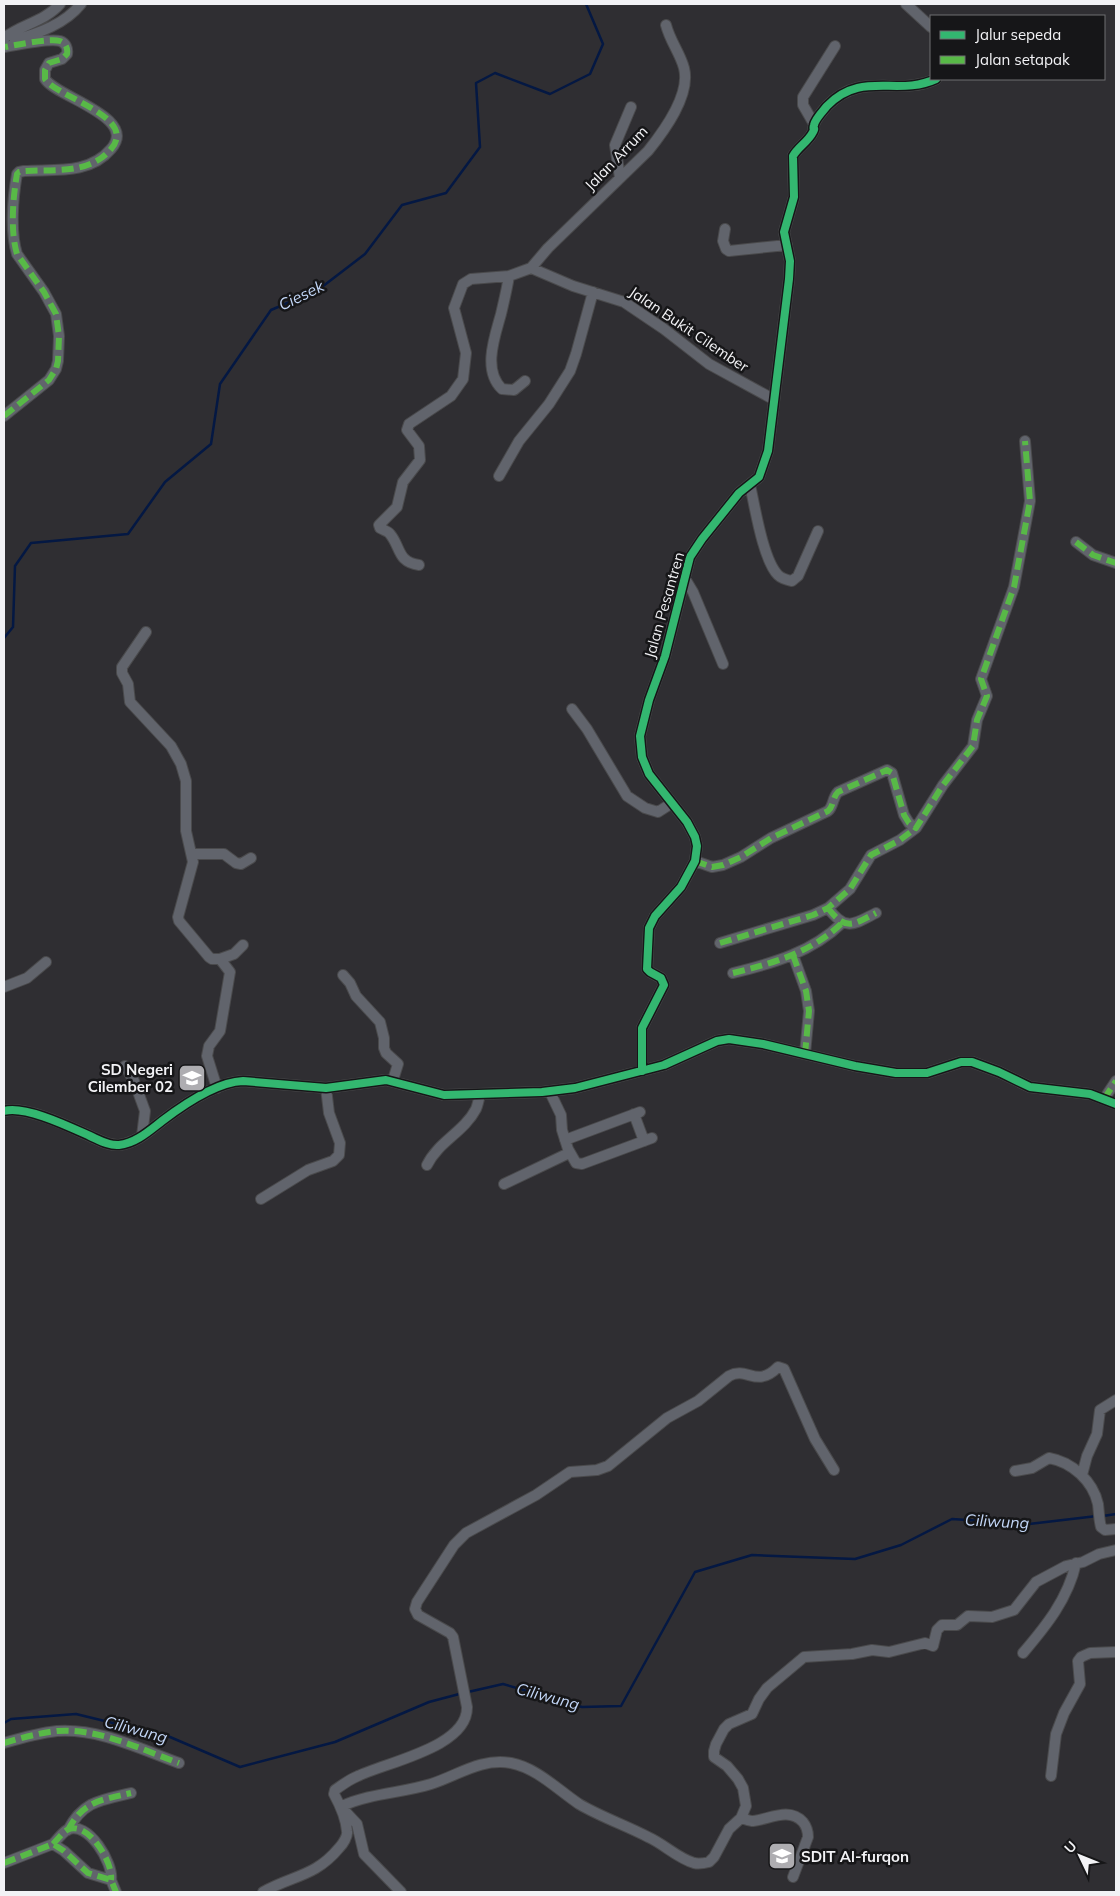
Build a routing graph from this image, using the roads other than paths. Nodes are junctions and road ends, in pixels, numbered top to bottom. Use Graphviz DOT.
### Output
graph roads {
  1 [pos="60,4"];
  2 [pos="81,4"];
  3 [pos="906,4"];
  4 [pos="666,25"];
  5 [pos="930,26"];
  6 [pos="4,44"];
  7 [pos="835,46"];
  8 [pos="933,80"];
  9 [pos="631,108"];
  10 [pos="814,124"];
  11 [pos="620,178"];
  12 [pos="725,229"];
  13 [pos="787,245"];
  14 [pos="531,268"];
  15 [pos="508,276"];
  16 [pos="593,292"];
  17 [pos="525,381"];
  18 [pos="773,400"];
  19 [pos="4,416"];
  20 [pos="1025,441"];
  21 [pos="499,476"];
  22 [pos="750,485"];
  23 [pos="818,531"];
  24 [pos="1076,542"];
  25 [pos="1116,563"];
  26 [pos="419,565"];
  27 [pos="684,577"];
  28 [pos="146,632"];
  29 [pos="723,664"];
  30 [pos="572,708"];
  31 [pos="672,803"];
  32 [pos="916,828"];
  33 [pos="193,854"];
  34 [pos="251,858"];
  35 [pos="695,861"];
  36 [pos="828,908"];
  37 [pos="876,913"];
  38 [pos="842,923"];
  39 [pos="720,943"];
  40 [pos="244,945"];
  41 [pos="793,955"];
  42 [pos="220,959"];
  43 [pos="46,962"];
  44 [pos="733,973"];
  45 [pos="343,975"];
  46 [pos="4,987"];
  47 [pos="805,1054"];
  48 [pos="124,1066"];
  49 [pos="642,1071"];
  50 [pos="393,1080"];
  51 [pos="1116,1081"];
  52 [pos="217,1088"];
  53 [pos="326,1088"];
  54 [pos="550,1092"];
  55 [pos="480,1094"];
  56 [pos="1104,1099"];
  57 [pos="1116,1104"];
  58 [pos="4,1111"];
  59 [pos="142,1136"];
  60 [pos="565,1140"];
  61 [pos="570,1154"];
  62 [pos="427,1166"];
  63 [pos="504,1184"];
  64 [pos="261,1199"];
  65 [pos="1116,1400"];
  66 [pos="834,1470"];
  67 [pos="1015,1471"];
  68 [pos="1082,1475"];
  69 [pos="1116,1529"];
  70 [pos="1116,1550"];
  71 [pos="1076,1563"];
  72 [pos="1116,1652"];
  73 [pos="1023,1653"];
  74 [pos="4,1743"];
  75 [pos="179,1763"];
  76 [pos="1051,1776"];
  77 [pos="131,1793"];
  78 [pos="342,1808"];
  79 [pos="741,1818"];
  80 [pos="68,1830"];
  81 [pos="54,1844"];
  82 [pos="4,1863"];
  83 [pos="793,1878"];
  84 [pos="111,1880"];
  85 [pos="116,1892"];
  86 [pos="263,1892"];
  87 [pos="401,1892"];
  1 -- 6 [label="street"];
  2 -- 6 [label="street"];
  3 -- 5 [label="street"];
  4 -- 11 [label="street, Jalan Arrum"];
  6 -- 19 [label="street"];
  7 -- 10 [label="street"];
  8 -- 10 [label="street, Jalan Pesantren"];
  9 -- 11 [label="street"];
  10 -- 13 [label="street, Jalan Pesantren"];
  11 -- 14 [label="street, Jalan Arrum"];
  12 -- 13 [label="street"];
  13 -- 18 [label="street, Jalan Pesantren"];
  14 -- 15 [label="street"];
  14 -- 16 [label="street, Jalan Bukit Cilember"];
  15 -- 17 [label="street"];
  15 -- 26 [label="street"];
  16 -- 18 [label="street, Jalan Bukit Cilember"];
  16 -- 21 [label="street"];
  18 -- 22 [label="street, Jalan Pesantren"];
  20 -- 32 [label="street"];
  22 -- 23 [label="street"];
  22 -- 27 [label="street, Jalan Pesantren"];
  24 -- 25 [label="street"];
  27 -- 29 [label="street"];
  27 -- 31 [label="street, Jalan Pesantren"];
  28 -- 33 [label="street"];
  30 -- 31 [label="street"];
  31 -- 35 [label="street, Jalan Pesantren"];
  32 -- 35 [label="street"];
  32 -- 36 [label="street"];
  33 -- 34 [label="street"];
  33 -- 42 [label="street"];
  35 -- 49 [label="street"];
  36 -- 38 [label="street"];
  36 -- 39 [label="street"];
  37 -- 38 [label="street"];
  38 -- 41 [label="street"];
  40 -- 42 [label="street"];
  41 -- 44 [label="street"];
  41 -- 47 [label="street"];
  42 -- 52 [label="street"];
  43 -- 46 [label="street"];
  45 -- 50 [label="street"];
  47 -- 49 [label="street"];
  47 -- 56 [label="street"];
  48 -- 59 [label="street"];
  49 -- 54 [label="street"];
  50 -- 53 [label="street"];
  50 -- 55 [label="street"];
  51 -- 56 [label="street"];
  52 -- 53 [label="street"];
  52 -- 59 [label="street"];
  53 -- 64 [label="street"];
  54 -- 55 [label="street"];
  54 -- 60 [label="street"];
  55 -- 62 [label="street"];
  56 -- 57 [label="street"];
  58 -- 59 [label="street"];
  60 -- 61 [label="street"];
  60 -- 61 [label="street"];
  61 -- 63 [label="street"];
  65 -- 68 [label="street"];
  66 -- 78 [label="street"];
  67 -- 68 [label="street"];
  68 -- 69 [label="street"];
  70 -- 71 [label="street"];
  71 -- 73 [label="street"];
  71 -- 79 [label="street"];
  72 -- 76 [label="street"];
  74 -- 75 [label="street"];
  77 -- 80 [label="street"];
  78 -- 79 [label="street"];
  78 -- 86 [label="street"];
  78 -- 87 [label="street"];
  79 -- 83 [label="street"];
  80 -- 81 [label="street"];
  80 -- 84 [label="street"];
  81 -- 82 [label="street"];
  81 -- 84 [label="street"];
  84 -- 85 [label="street"];
}
